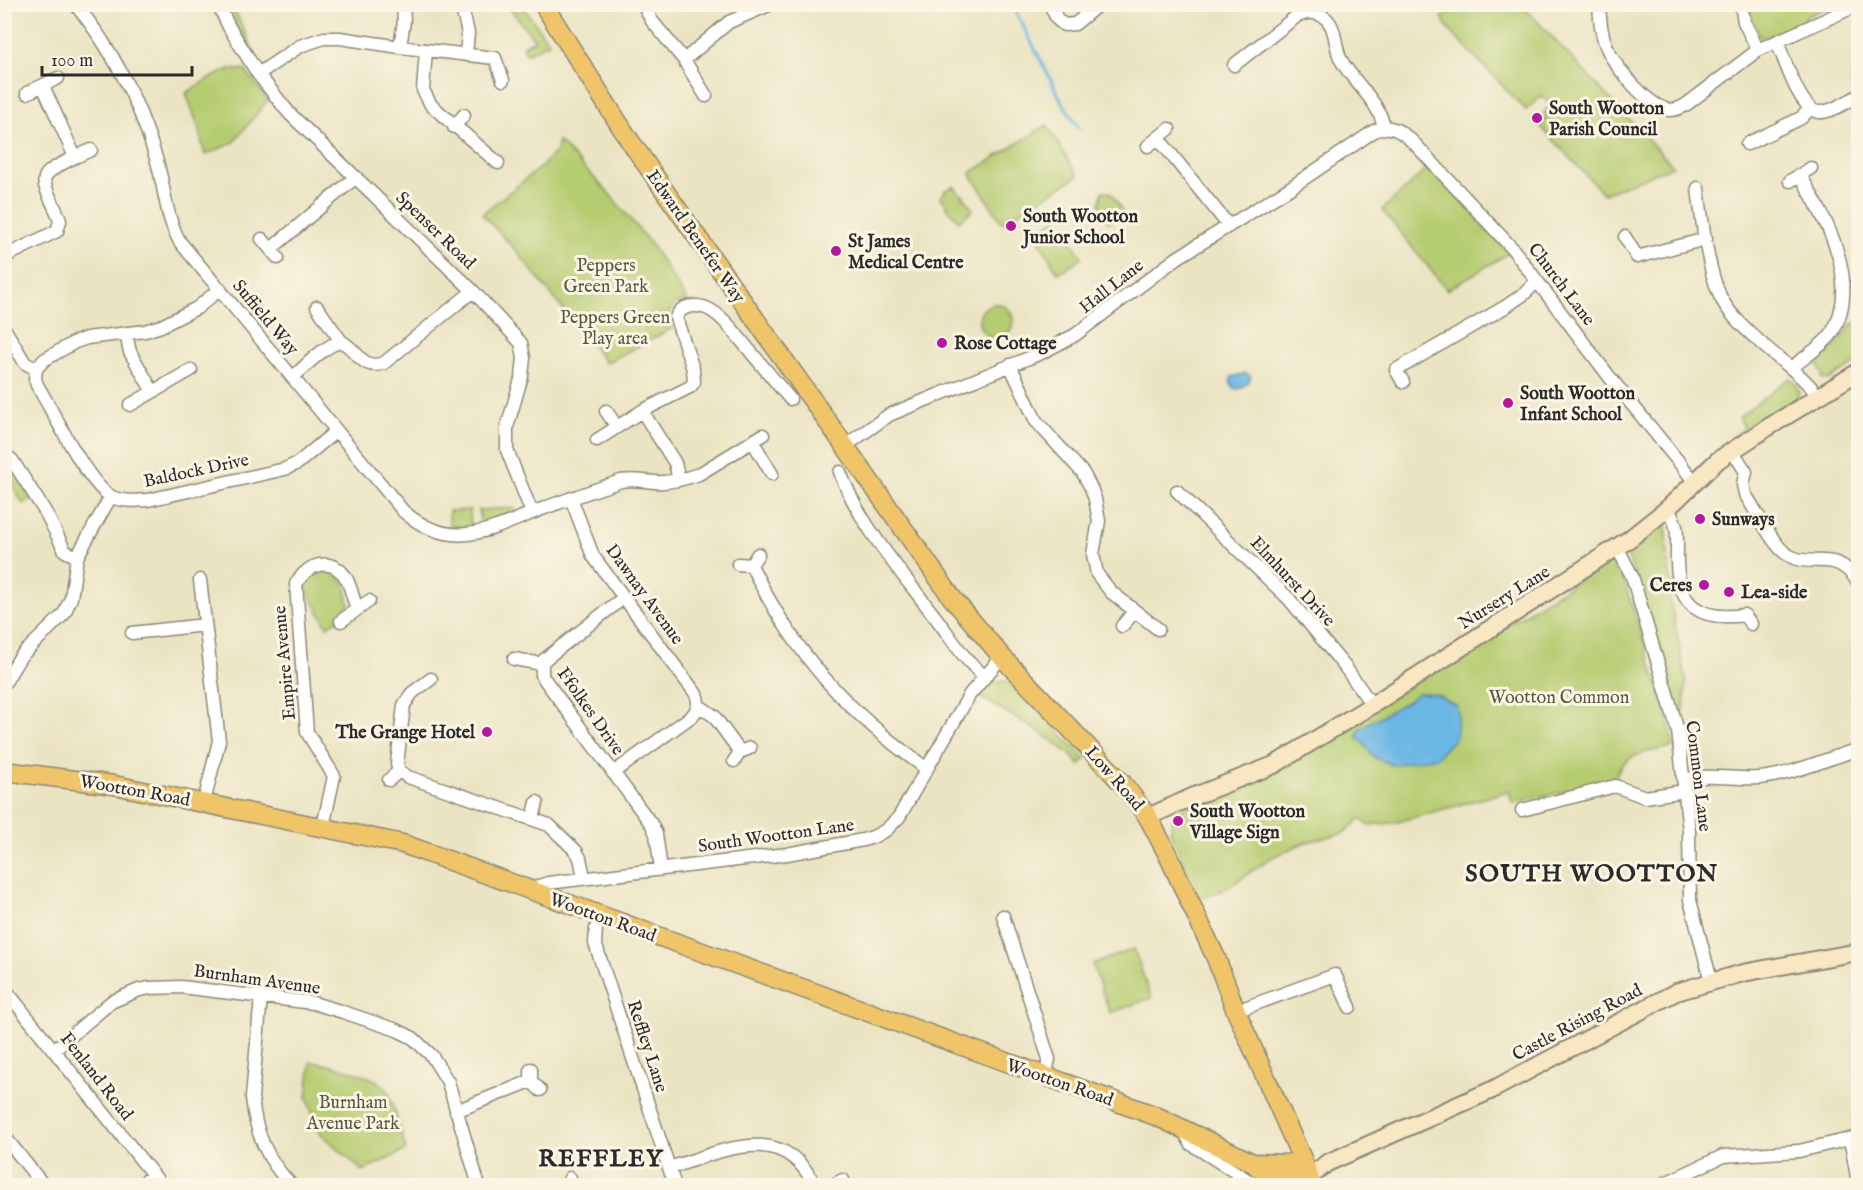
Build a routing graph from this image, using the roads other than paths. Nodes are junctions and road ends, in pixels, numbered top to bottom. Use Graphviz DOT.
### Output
graph roads {
  1 [pos="75,4"];
  2 [pos="218,4"];
  3 [pos="403,4"];
  4 [pos="462,4"];
  5 [pos="545,4"];
  6 [pos="643,4"];
  7 [pos="771,4"];
  8 [pos="1050,4"];
  9 [pos="1100,4"];
  10 [pos="1599,4"];
  11 [pos="1741,4"];
  12 [pos="754,8"];
  13 [pos="1858,8"];
  14 [pos="1777,41"];
  15 [pos="399,47"];
  16 [pos="426,50"];
  17 [pos="1758,50"];
  18 [pos="466,55"];
  19 [pos="684,60"];
  20 [pos="1234,65"];
  21 [pos="258,74"];
  22 [pos="58,78"];
  23 [pos="503,80"];
  24 [pos="42,86"];
  25 [pos="27,93"];
  26 [pos="706,96"];
  27 [pos="1858,96"];
  28 [pos="1810,109"];
  29 [pos="464,115"];
  30 [pos="454,127"];
  31 [pos="1384,127"];
  32 [pos="1169,129"];
  33 [pos="1158,138"];
  34 [pos="1747,144"];
  35 [pos="1148,146"];
  36 [pos="91,150"];
  37 [pos="75,157"];
  38 [pos="498,163"];
  39 [pos="1800,175"];
  40 [pos="356,177"];
  41 [pos="1698,188"];
  42 [pos="1229,226"];
  43 [pos="1625,237"];
  44 [pos="1706,239"];
  45 [pos="270,249"];
  46 [pos="4,257"];
  47 [pos="1536,282"];
  48 [pos="220,289"];
  49 [pos="473,291"];
  50 [pos="318,307"];
  51 [pos="4,328"];
  52 [pos="126,334"];
  53 [pos="341,341"];
  54 [pos="1010,365"];
  55 [pos="1791,368"];
  56 [pos="36,369"];
  57 [pos="191,370"];
  58 [pos="1858,372"];
  59 [pos="293,377"];
  60 [pos="1403,382"];
  61 [pos="153,392"];
  62 [pos="1819,397"];
  63 [pos="790,399"];
  64 [pos="130,405"];
  65 [pos="606,411"];
  66 [pos="642,411"];
  67 [pos="616,427"];
  68 [pos="336,431"];
  69 [pos="597,440"];
  70 [pos="845,446"];
  71 [pos="1732,450"];
  72 [pos="4,454"];
  73 [pos="772,474"];
  74 [pos="845,476"];
  75 [pos="679,480"];
  76 [pos="1695,482"];
  77 [pos="1177,491"];
  78 [pos="111,496"];
  79 [pos="572,498"];
  80 [pos="1667,508"];
  81 [pos="532,513"];
  82 [pos="1617,547"];
  83 [pos="758,554"];
  84 [pos="77,557"];
  85 [pos="738,564"];
  86 [pos="751,565"];
  87 [pos="1856,573"];
  88 [pos="200,580"];
  89 [pos="623,598"];
  90 [pos="369,601"];
  91 [pos="357,609"];
  92 [pos="1134,611"];
  93 [pos="340,621"];
  94 [pos="1751,624"];
  95 [pos="205,625"];
  96 [pos="1122,626"];
  97 [pos="1158,629"];
  98 [pos="132,633"];
  99 [pos="1002,657"];
  100 [pos="514,659"];
  101 [pos="542,664"];
  102 [pos="985,676"];
  103 [pos="6,677"];
  104 [pos="431,679"];
  105 [pos="698,705"];
  106 [pos="1372,705"];
  107 [pos="1850,752"];
  108 [pos="741,754"];
  109 [pos="927,769"];
  110 [pos="4,771"];
  111 [pos="399,771"];
  112 [pos="614,773"];
  113 [pos="389,780"];
  114 [pos="1685,785"];
  115 [pos="204,802"];
  116 [pos="537,802"];
  117 [pos="1522,810"];
  118 [pos="1148,817"];
  119 [pos="533,819"];
  120 [pos="323,827"];
  121 [pos="661,869"];
  122 [pos="584,877"];
  123 [pos="569,880"];
  124 [pos="536,892"];
  125 [pos="556,900"];
  126 [pos="601,916"];
  127 [pos="1003,916"];
  128 [pos="1858,952"];
  129 [pos="1711,981"];
  130 [pos="4,988"];
  131 [pos="261,997"];
  132 [pos="1350,1007"];
  133 [pos="1236,1011"];
  134 [pos="54,1050"];
  135 [pos="1045,1077"];
  136 [pos="534,1080"];
  137 [pos="456,1111"];
  138 [pos="1183,1130"];
  139 [pos="4,1136"];
  140 [pos="1854,1138"];
  141 [pos="669,1168"];
  142 [pos="153,1175"];
  143 [pos="1308,1175"];
  144 [pos="843,1180"];
  145 [pos="1858,1182"];
  146 [pos="44,1185"];
  147 [pos="140,1185"];
  148 [pos="162,1185"];
  149 [pos="292,1185"];
  150 [pos="479,1185"];
  151 [pos="675,1185"];
  152 [pos="814,1185"];
  153 [pos="830,1185"];
  154 [pos="1257,1185"];
  155 [pos="1659,1185"];
  1 -- 48 [label="street, Suffield Way"];
  2 -- 21 [label="street, Spenser Road"];
  3 -- 15 [label="street"];
  4 -- 18 [label="street"];
  5 -- 70 [label="main road, Edward Benefer Way"];
  6 -- 19 [label="street"];
  7 -- 12 [label="street"];
  8 -- 9 [label="street"];
  10 -- 17 [label="street"];
  11 -- 17 [label="street"];
  12 -- 19 [label="street"];
  13 -- 14 [label="street"];
  14 -- 17 [label="street"];
  14 -- 28 [label="street"];
  15 -- 16 [label="street"];
  15 -- 21 [label="street"];
  16 -- 18 [label="street"];
  16 -- 30 [label="street"];
  18 -- 23 [label="street"];
  19 -- 26 [label="street"];
  20 -- 31 [label="street"];
  21 -- 40 [label="street, Spenser Road"];
  22 -- 24 [label="street"];
  24 -- 25 [label="street"];
  24 -- 37 [label="street"];
  27 -- 28 [label="street"];
  28 -- 34 [label="street"];
  29 -- 30 [label="street"];
  30 -- 38 [label="street"];
  31 -- 42 [label="street, Hall Lane"];
  31 -- 47 [label="street, Church Lane"];
  32 -- 33 [label="street"];
  33 -- 35 [label="street"];
  33 -- 42 [label="street"];
  36 -- 37 [label="street"];
  37 -- 46 [label="street"];
  39 -- 55 [label="street"];
  40 -- 45 [label="street"];
  40 -- 49 [label="street, Spenser Road"];
  41 -- 44 [label="street"];
  42 -- 54 [label="street, Hall Lane"];
  43 -- 44 [label="street"];
  44 -- 55 [label="street"];
  47 -- 60 [label="street"];
  47 -- 76 [label="street, Church Lane"];
  48 -- 52 [label="street"];
  48 -- 59 [label="street, Suffield Way"];
  49 -- 53 [label="street"];
  49 -- 81 [label="street, Spenser Road"];
  50 -- 53 [label="street"];
  51 -- 56 [label="street"];
  52 -- 56 [label="street"];
  52 -- 61 [label="street"];
  53 -- 59 [label="street"];
  54 -- 70 [label="street, Hall Lane"];
  54 -- 92 [label="street"];
  55 -- 62 [label="street"];
  56 -- 78 [label="street"];
  57 -- 61 [label="street"];
  58 -- 62 [label="street, Nursery Lane"];
  59 -- 68 [label="street, Suffield Way"];
  61 -- 64 [label="street"];
  62 -- 71 [label="street, Nursery Lane"];
  63 -- 66 [label="street"];
  65 -- 67 [label="street"];
  66 -- 67 [label="street"];
  66 -- 75 [label="street"];
  67 -- 69 [label="street"];
  68 -- 78 [label="street, Baldock Drive"];
  68 -- 81 [label="street, Suffield Way"];
  70 -- 99 [label="main road, Low Road"];
  71 -- 76 [label="street, Nursery Lane"];
  71 -- 87 [label="street"];
  72 -- 84 [label="street"];
  73 -- 75 [label="street, Suffield Way"];
  74 -- 102 [label="street"];
  75 -- 79 [label="street, Suffield Way"];
  76 -- 80 [label="street, Nursery Lane"];
  77 -- 106 [label="street, Elmhurst Drive"];
  78 -- 84 [label="street"];
  79 -- 81 [label="street, Suffield Way"];
  79 -- 89 [label="street, Dawnay Avenue"];
  80 -- 82 [label="street, Nursery Lane"];
  80 -- 94 [label="street"];
  82 -- 106 [label="street, Nursery Lane"];
  82 -- 114 [label="street, Common Lane"];
  83 -- 86 [label="street"];
  84 -- 103 [label="street"];
  85 -- 86 [label="street"];
  86 -- 109 [label="street"];
  88 -- 95 [label="street"];
  89 -- 101 [label="street, Ffolkes Drive"];
  89 -- 105 [label="street, Dawnay Avenue"];
  90 -- 91 [label="street"];
  91 -- 93 [label="street"];
  91 -- 120 [label="street, Empire Avenue"];
  92 -- 96 [label="street"];
  92 -- 97 [label="street"];
  95 -- 98 [label="street"];
  95 -- 115 [label="street"];
  99 -- 102 [label="street, South Wootton Lane"];
  99 -- 118 [label="main road, Low Road"];
  100 -- 101 [label="street"];
  101 -- 112 [label="street, Ffolkes Drive"];
  102 -- 109 [label="street, South Wootton Lane"];
  104 -- 111 [label="street"];
  105 -- 108 [label="street, Dawnay Avenue"];
  105 -- 112 [label="street"];
  106 -- 118 [label="street, Nursery Lane"];
  107 -- 114 [label="street"];
  109 -- 121 [label="street, South Wootton Lane"];
  110 -- 115 [label="main road, Wootton Road"];
  111 -- 113 [label="street"];
  111 -- 119 [label="street"];
  112 -- 121 [label="street, Ffolkes Drive"];
  114 -- 117 [label="street"];
  114 -- 129 [label="street, Common Lane"];
  115 -- 120 [label="main road, Wootton Road"];
  116 -- 119 [label="street"];
  118 -- 133 [label="main road, Low Road"];
  119 -- 122 [label="street"];
  120 -- 124 [label="main road, Wootton Road"];
  121 -- 122 [label="street, South Wootton Lane"];
  122 -- 123 [label="street, South Wootton Lane"];
  123 -- 124 [label="street, South Wootton Lane"];
  123 -- 125 [label="street"];
  124 -- 125 [label="main road, Wootton Road"];
  125 -- 126 [label="main road, Wootton Road"];
  126 -- 135 [label="main road, Wootton Road"];
  126 -- 141 [label="street, Reffley Lane"];
  127 -- 135 [label="street"];
  128 -- 129 [label="street, Castle Rising Road"];
  129 -- 143 [label="street, Castle Rising Road"];
  130 -- 134 [label="street, Fenland Road"];
  131 -- 134 [label="street, Burnham Avenue"];
  131 -- 137 [label="street, Burnham Avenue"];
  131 -- 149 [label="street"];
  132 -- 133 [label="street"];
  133 -- 143 [label="main road, Low Road"];
  134 -- 142 [label="street, Fenland Road"];
  135 -- 138 [label="main road, Wootton Road"];
  136 -- 137 [label="street"];
  137 -- 150 [label="street, Burnham Avenue"];
  138 -- 143 [label="main road, Wootton Road"];
  138 -- 154 [label="street, Wootton Road"];
  139 -- 146 [label="street"];
  140 -- 145 [label="street"];
  140 -- 155 [label="street"];
  141 -- 151 [label="street, Reffley Lane"];
  141 -- 152 [label="street"];
  142 -- 147 [label="street"];
  142 -- 148 [label="street, Fenland Road"];
  144 -- 153 [label="street"];
}
